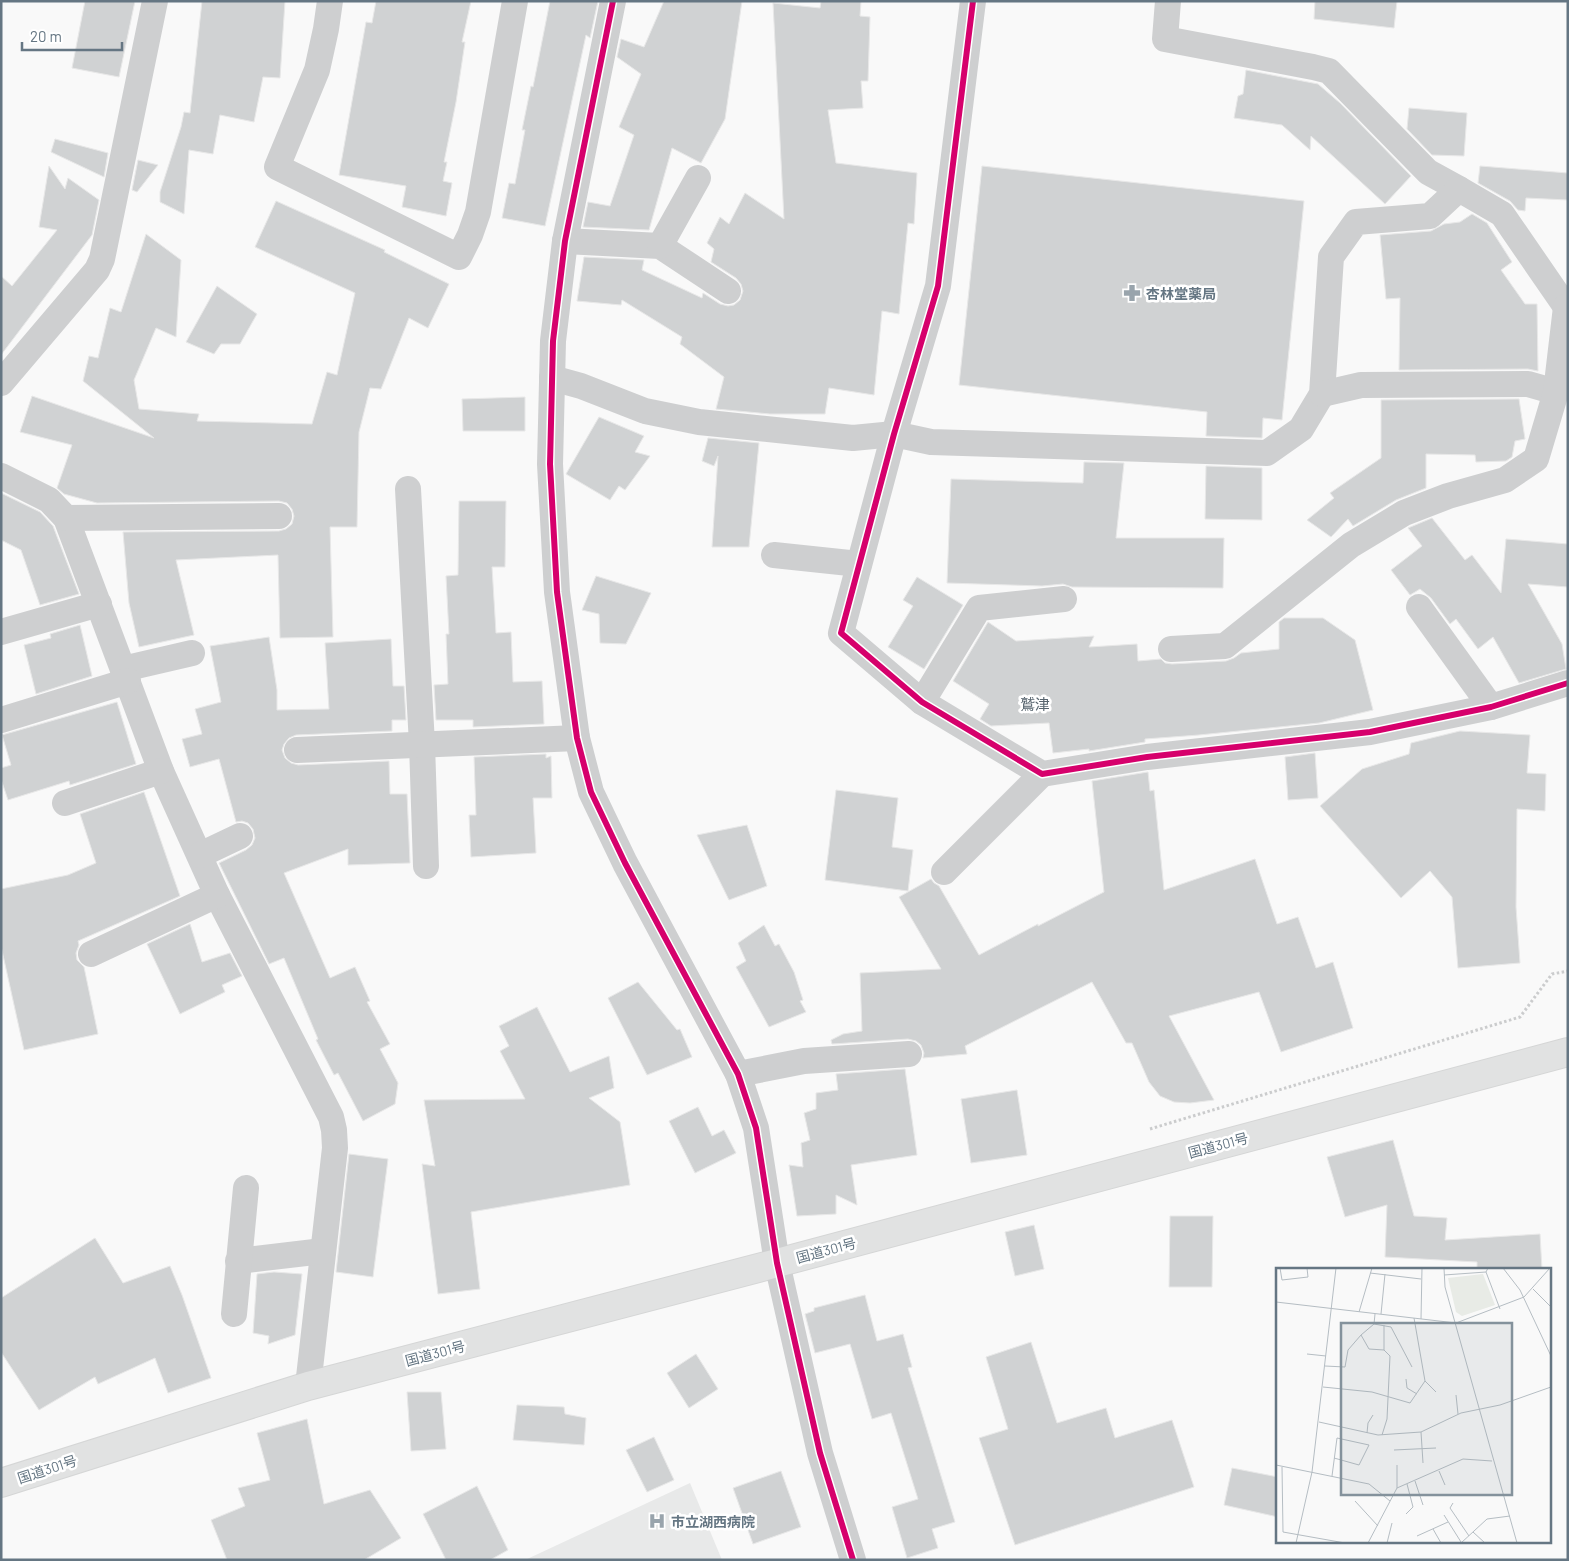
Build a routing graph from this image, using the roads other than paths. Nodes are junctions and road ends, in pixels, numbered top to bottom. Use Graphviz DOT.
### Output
graph roads {
  1 [pos="154,1"];
  2 [pos="330,1"];
  3 [pos="515,1"];
  4 [pos="614,1"];
  5 [pos="973,1"];
  6 [pos="1168,1"];
  7 [pos="698,178"];
  8 [pos="1459,188"];
  9 [pos="565,242"];
  10 [pos="660,246"];
  11 [pos="728,291"];
  12 [pos="1567,307"];
  13 [pos="552,378"];
  14 [pos="1,383"];
  15 [pos="1556,392"];
  16 [pos="1322,394"];
  17 [pos="894,434"];
  18 [pos="1,476"];
  19 [pos="408,488"];
  20 [pos="279,516"];
  21 [pos="66,518"];
  22 [pos="774,555"];
  23 [pos="859,564"];
  24 [pos="1064,599"];
  25 [pos="99,604"];
  26 [pos="1419,607"];
  27 [pos="1,632"];
  28 [pos="1171,649"];
  29 [pos="192,653"];
  30 [pos="126,675"];
  31 [pos="1568,683"];
  32 [pos="922,702"];
  33 [pos="1491,707"];
  34 [pos="1,720"];
  35 [pos="577,738"];
  36 [pos="422,744"];
  37 [pos="297,750"];
  38 [pos="161,771"];
  39 [pos="1042,774"];
  40 [pos="65,803"];
  41 [pos="240,836"];
  42 [pos="200,855"];
  43 [pos="426,866"];
  44 [pos="944,872"];
  45 [pos="218,895"];
  46 [pos="91,954"];
  47 [pos="1568,1052"];
  48 [pos="910,1054"];
  49 [pos="738,1074"];
  50 [pos="246,1188"];
  51 [pos="323,1251"];
  52 [pos="238,1261"];
  53 [pos="777,1263"];
  54 [pos="234,1314"];
  55 [pos="308,1386"];
  56 [pos="1,1483"];
  57 [pos="853,1560"];
  1 -- 14 [label="street"];
  2 -- 3 [label="street"];
  4 -- 9 [label="street"];
  5 -- 17 [label="street"];
  6 -- 8 [label="street"];
  7 -- 10 [label="street"];
  8 -- 12 [label="street"];
  8 -- 16 [label="street"];
  9 -- 10 [label="street"];
  9 -- 13 [label="street"];
  10 -- 11 [label="street"];
  12 -- 15 [label="street"];
  13 -- 17 [label="street"];
  13 -- 35 [label="street"];
  15 -- 16 [label="street"];
  15 -- 28 [label="street"];
  16 -- 17 [label="street"];
  17 -- 23 [label="street"];
  18 -- 21 [label="street"];
  19 -- 36 [label="street"];
  20 -- 21 [label="street"];
  21 -- 25 [label="street"];
  22 -- 23 [label="street"];
  23 -- 32 [label="street"];
  24 -- 32 [label="street"];
  25 -- 27 [label="street"];
  25 -- 30 [label="street"];
  26 -- 33 [label="street"];
  29 -- 30 [label="street"];
  30 -- 34 [label="street"];
  30 -- 38 [label="street"];
  31 -- 33 [label="street"];
  32 -- 39 [label="street"];
  33 -- 39 [label="street"];
  35 -- 36 [label="street"];
  35 -- 49 [label="street"];
  36 -- 37 [label="street"];
  36 -- 43 [label="street"];
  38 -- 40 [label="street"];
  38 -- 42 [label="street"];
  39 -- 44 [label="street"];
  41 -- 42 [label="street"];
  42 -- 45 [label="street"];
  45 -- 46 [label="street"];
  45 -- 51 [label="street"];
  47 -- 53 [label="highway, 国道301号"];
  48 -- 49 [label="street"];
  49 -- 53 [label="street"];
  50 -- 52 [label="street"];
  51 -- 52 [label="street"];
  51 -- 55 [label="street"];
  52 -- 54 [label="street"];
  53 -- 55 [label="highway, 国道301号"];
  53 -- 57 [label="street"];
  55 -- 56 [label="highway, 国道301号"];
}
